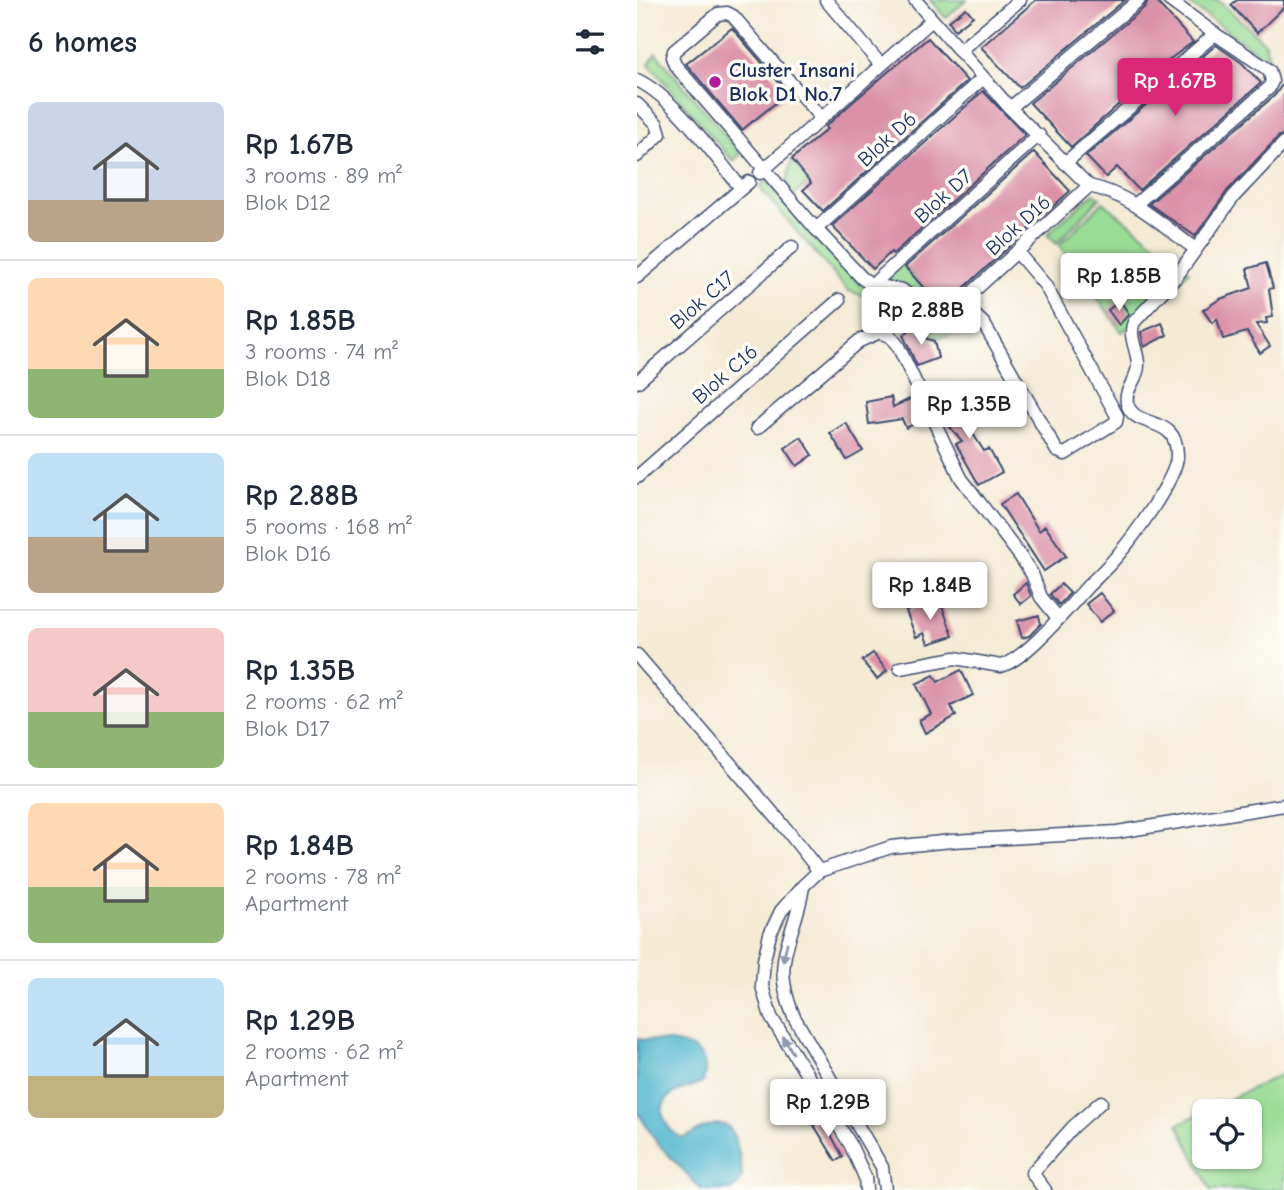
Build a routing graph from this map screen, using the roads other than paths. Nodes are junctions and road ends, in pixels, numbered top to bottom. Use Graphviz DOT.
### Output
graph roads {
  1 [pos="826,0"];
  2 [pos="915,0"];
  3 [pos="1020,0"];
  4 [pos="1139,0"];
  5 [pos="1169,0"];
  6 [pos="932,20"];
  7 [pos="1215,34"];
  8 [pos="959,51"];
  9 [pos="881,65"];
  10 [pos="983,78"];
  11 [pos="637,80"];
  12 [pos="637,104"];
  13 [pos="1010,108"];
  14 [pos="821,118"];
  15 [pos="1039,135"];
  16 [pos="1284,143"];
  17 [pos="637,156"];
  18 [pos="1065,163"];
  19 [pos="762,171"];
  20 [pos="1089,186"];
  21 [pos="1136,204"];
  22 [pos="816,229"];
  23 [pos="1190,244"];
  24 [pos="792,247"];
  25 [pos="1017,252"];
  26 [pos="637,277"];
  27 [pos="872,285"];
  28 [pos="839,300"];
  29 [pos="961,302"];
  30 [pos="637,382"];
  31 [pos="757,428"];
  32 [pos="637,477"];
  33 [pos="1058,618"];
  34 [pos="637,655"];
  35 [pos="901,668"];
  36 [pos="1284,805"];
  37 [pos="819,871"];
  38 [pos="803,886"];
  39 [pos="1101,1102"];
  40 [pos="866,1190"];
  41 [pos="885,1190"];
  42 [pos="1045,1190"];
  1 -- 9 [label="street"];
  2 -- 6 [label="street"];
  3 -- 8 [label="street"];
  4 -- 13 [label="street"];
  5 -- 7 [label="street"];
  6 -- 8 [label="street"];
  6 -- 9 [label="street"];
  7 -- 18 [label="street"];
  7 -- 21 [label="street"];
  8 -- 10 [label="street"];
  9 -- 14 [label="street"];
  10 -- 13 [label="street"];
  10 -- 22 [label="street, Blok D6"];
  11 -- 26 [label="street"];
  12 -- 17 [label="street"];
  13 -- 15 [label="street"];
  14 -- 19 [label="street"];
  14 -- 19 [label="street"];
  15 -- 18 [label="street"];
  15 -- 27 [label="street, Blok D7"];
  16 -- 33 [label="street"];
  18 -- 20 [label="street"];
  19 -- 22 [label="street"];
  20 -- 21 [label="street"];
  20 -- 25 [label="street, Blok D16"];
  21 -- 23 [label="street"];
  22 -- 27 [label="street"];
  24 -- 30 [label="street, Blok C17"];
  25 -- 29 [label="street, Blok D16"];
  25 -- 29 [label="street"];
  27 -- 29 [label="street, Blok D16"];
  28 -- 32 [label="street, Blok C16"];
  31 -- 33 [label="street"];
  33 -- 35 [label="street"];
  34 -- 37 [label="street"];
  36 -- 37 [label="street"];
  37 -- 38 [label="street"];
  40 -- 38 [label="street, one-way"];
  38 -- 41 [label="street, one-way"];
  39 -- 42 [label="street"];
}
